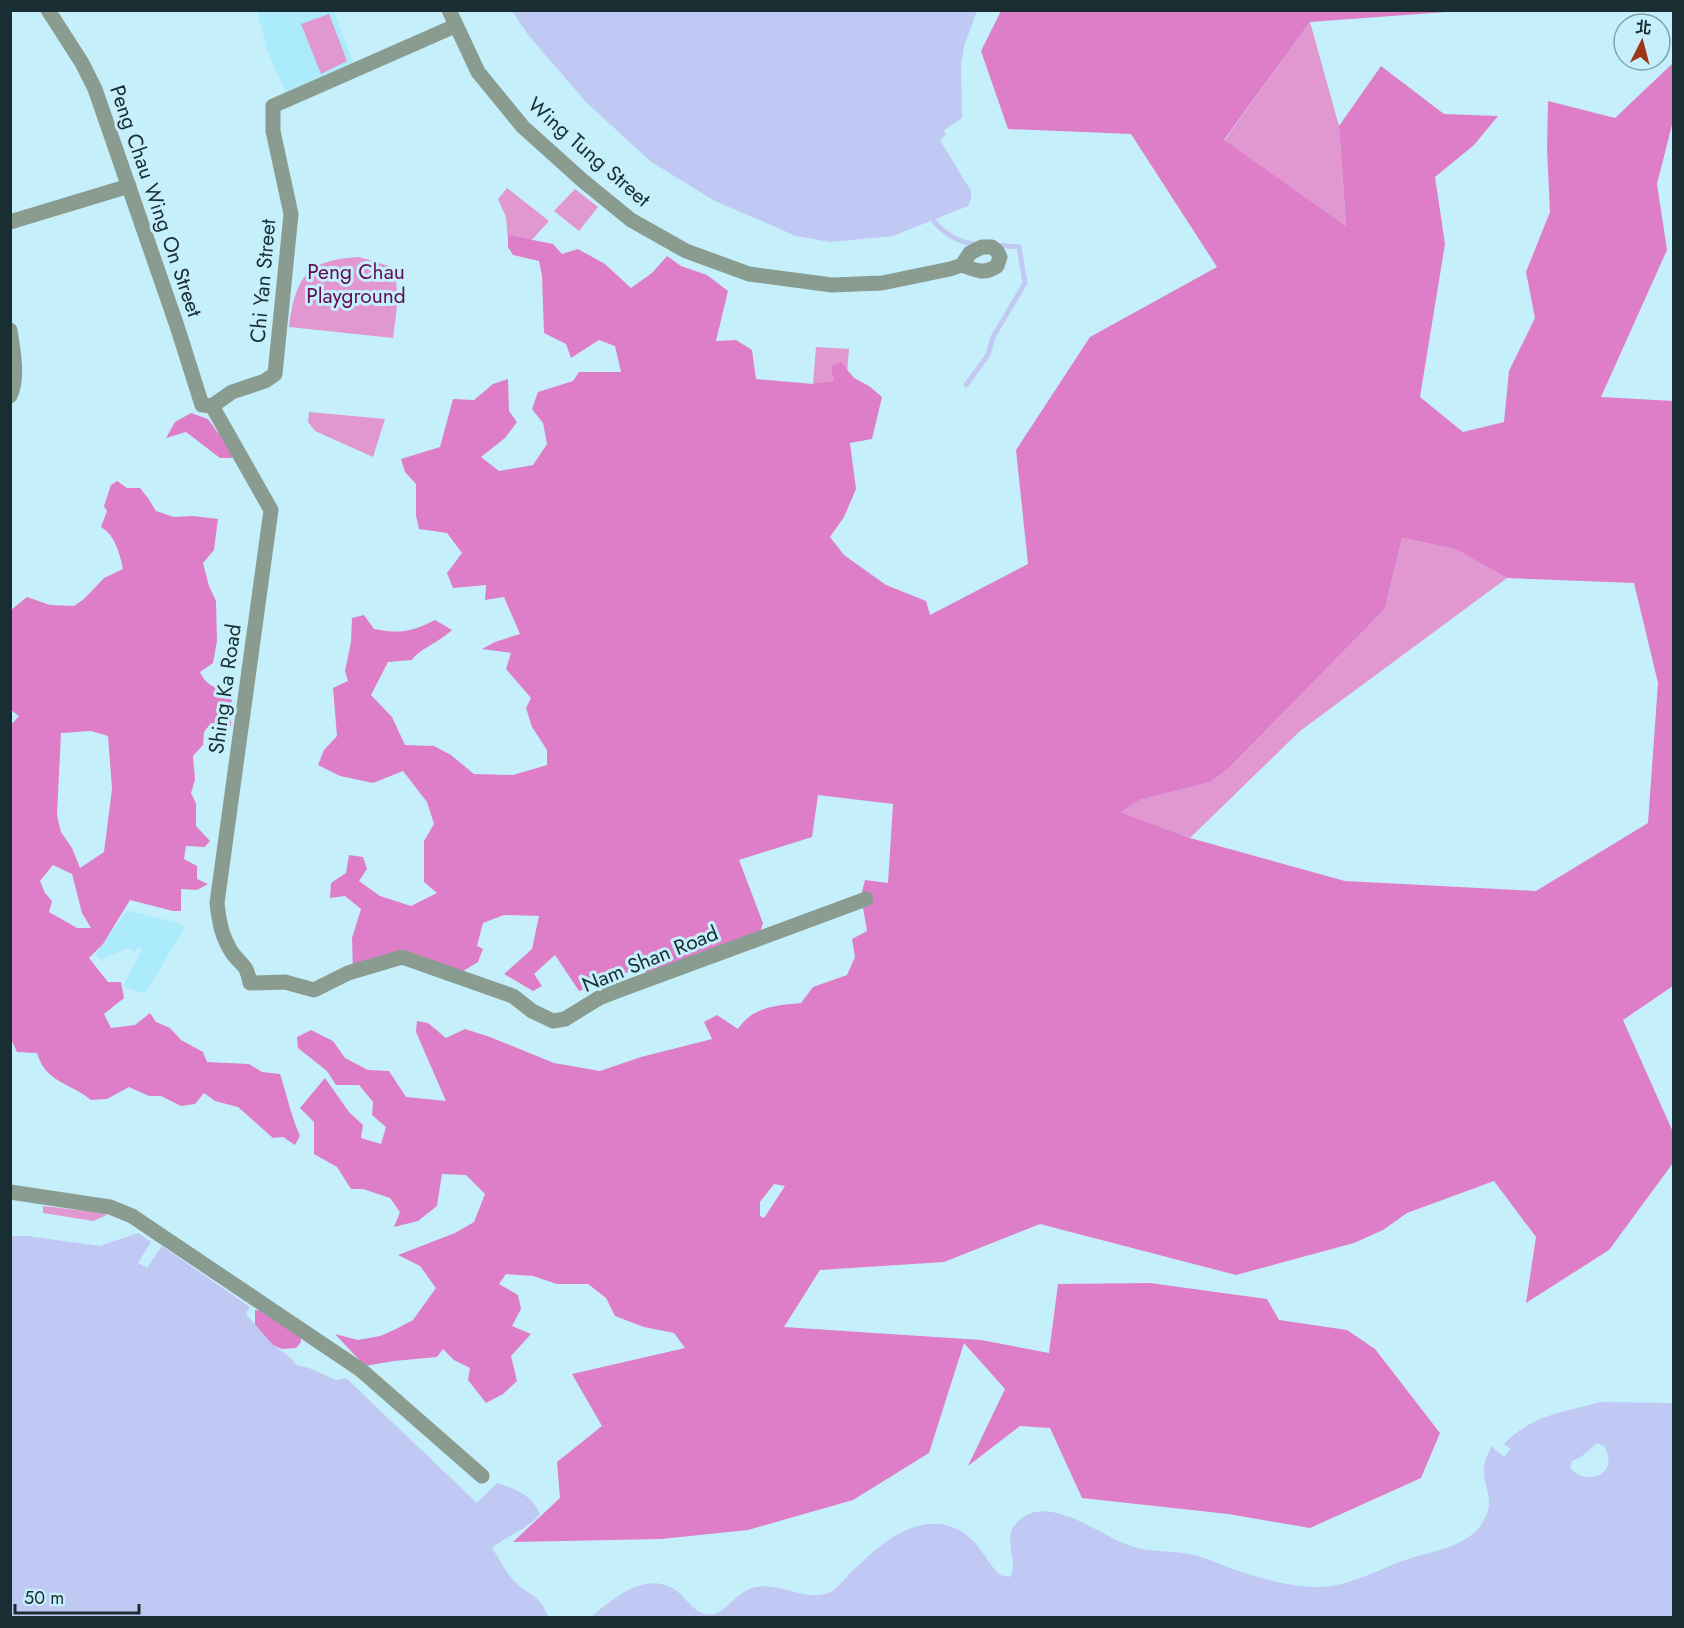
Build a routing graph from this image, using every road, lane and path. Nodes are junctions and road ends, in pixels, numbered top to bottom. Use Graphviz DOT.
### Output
graph roads {
  1 [pos="48,10"];
  2 [pos="449,10"];
  3 [pos="455,26"];
  4 [pos="129,186"];
  5 [pos="10,222"];
  6 [pos="962,265"];
  7 [pos="10,330"];
  8 [pos="10,396"];
  9 [pos="212,406"];
  10 [pos="866,899"];
  11 [pos="250,983"];
  12 [pos="10,1192"];
  13 [pos="482,1476"];
  1 -- 4 [label="street, Peng Chau Wing On Street"];
  2 -- 3 [label="street, Wing Tung Street"];
  3 -- 6 [label="street, Wing Tung Street"];
  3 -- 9 [label="street, Chi Yan Street"];
  4 -- 5 [label="street"];
  4 -- 9 [label="street, Peng Chau Wing On Street"];
  7 -- 8 [label="street"];
  9 -- 11 [label="street, Shing Ka Road"];
  10 -- 11 [label="street, Nam Shan Road"];
  12 -- 13 [label="street"];
}
